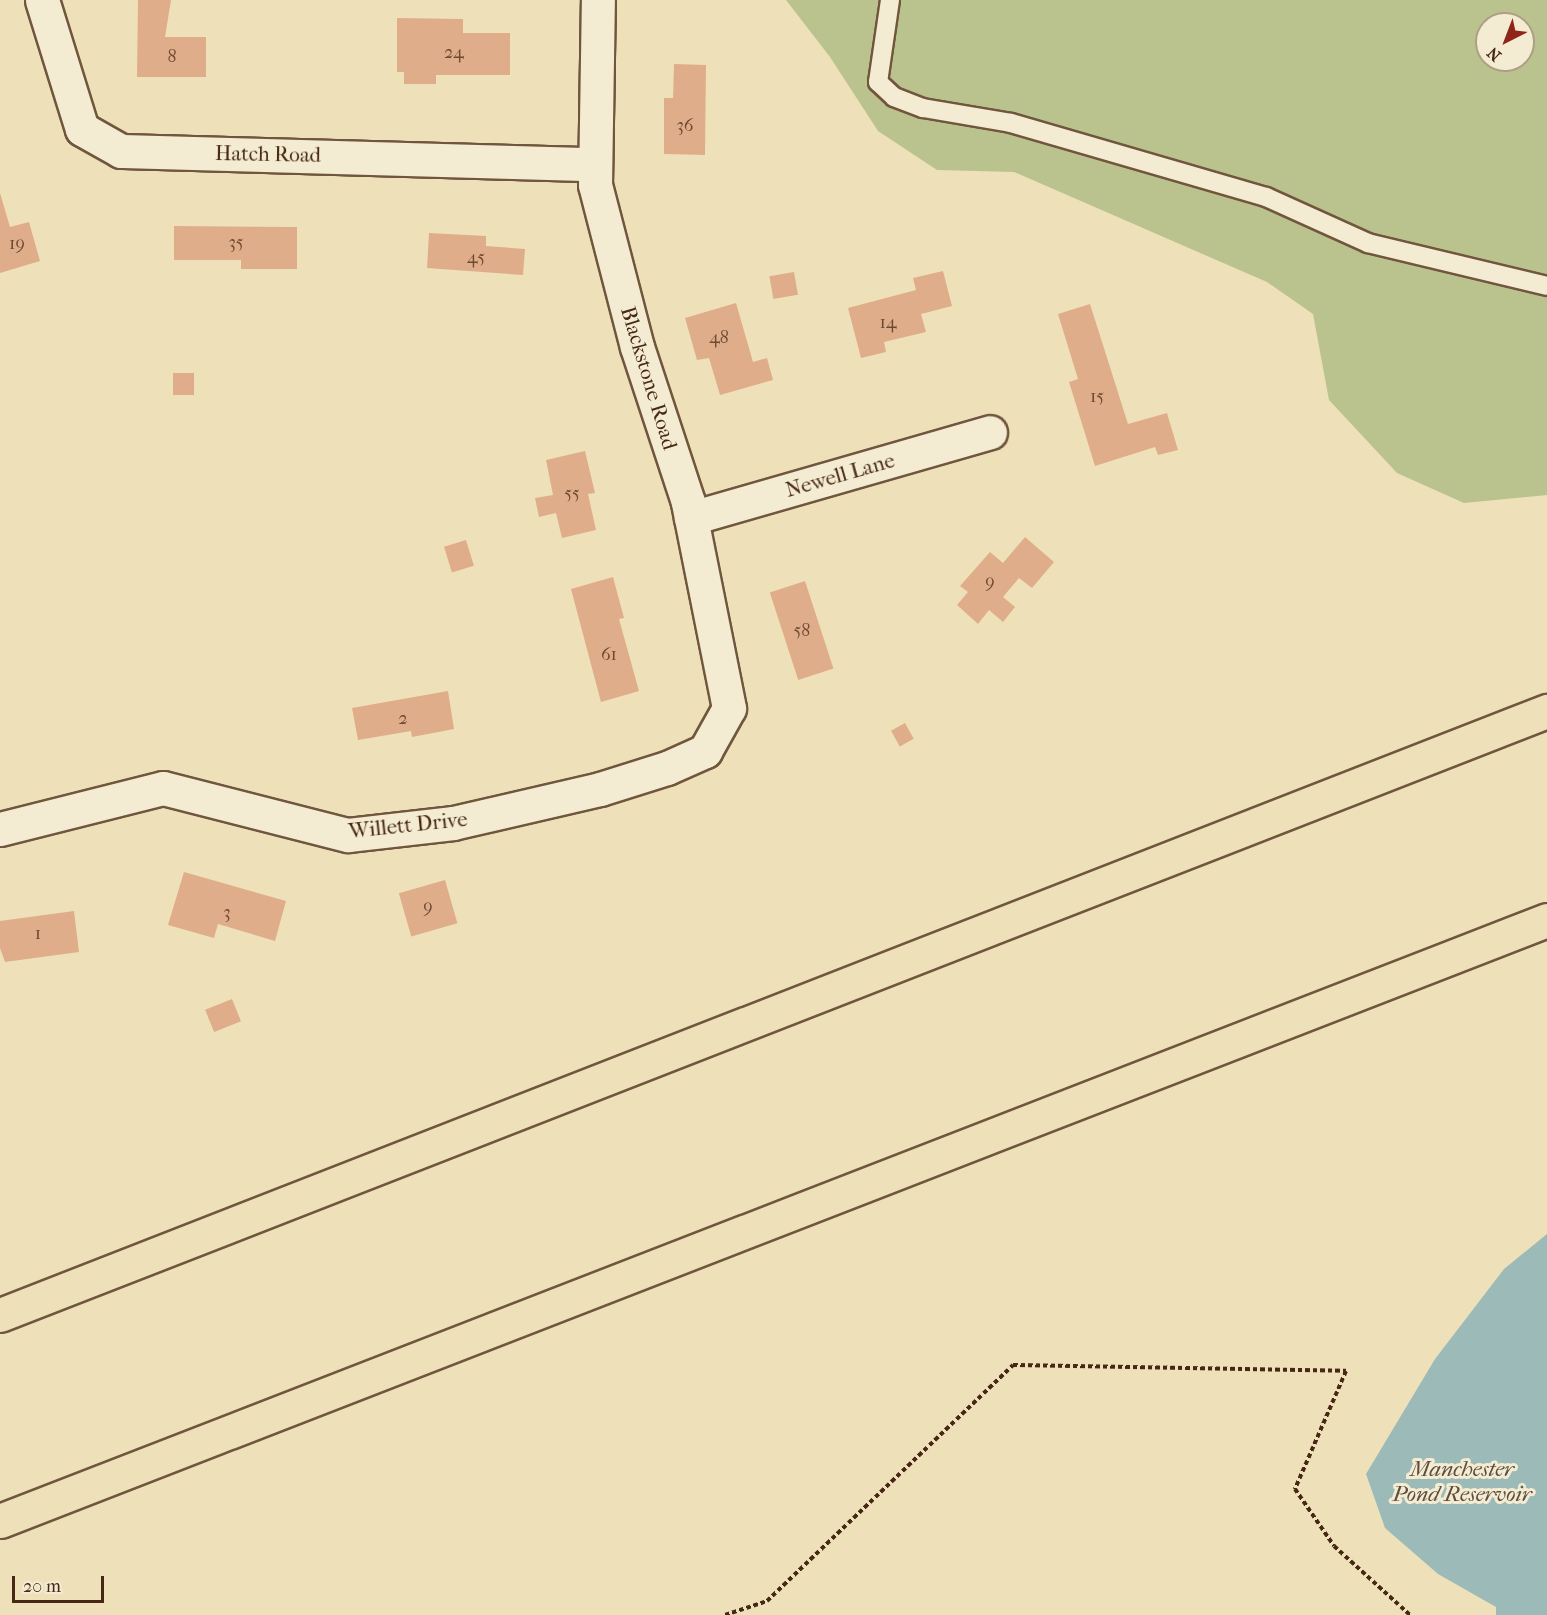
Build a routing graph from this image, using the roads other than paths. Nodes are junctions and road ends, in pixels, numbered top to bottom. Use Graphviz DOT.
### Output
graph roads {
  1 [pos="42,0"];
  2 [pos="597,0"];
  3 [pos="890,0"];
  4 [pos="594,164"];
  5 [pos="1547,286"];
  6 [pos="990,432"];
  7 [pos="691,518"];
  8 [pos="1547,711"];
  9 [pos="707,748"];
  10 [pos="0,829"];
  11 [pos="1547,920"];
  12 [pos="0,1315"];
  13 [pos="0,1521"];
  1 -- 4 [label="street, Hatch Road"];
  2 -- 4 [label="street, Blackstone Road"];
  3 -- 5 [label="lane"];
  4 -- 7 [label="street, Blackstone Road"];
  6 -- 7 [label="street, Newell Lane"];
  7 -- 9 [label="street, Blackstone Road"];
  8 -- 12 [label="highway"];
  9 -- 10 [label="street, Willett Drive"];
  11 -- 13 [label="highway"];
}
